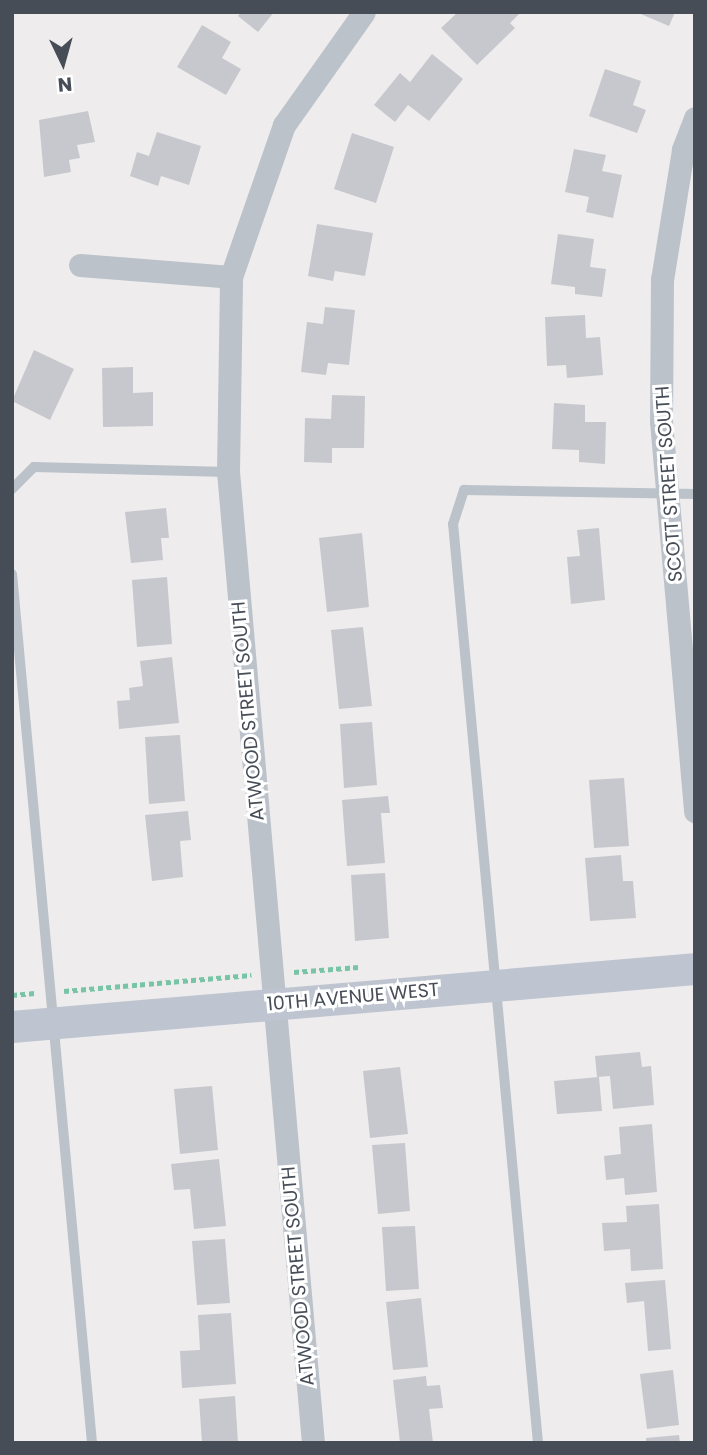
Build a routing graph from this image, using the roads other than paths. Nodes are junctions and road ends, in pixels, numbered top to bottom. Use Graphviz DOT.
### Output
graph roads {
  1 [pos="364,12"];
  2 [pos="695,118"];
  3 [pos="80,265"];
  4 [pos="230,277"];
  5 [pos="228,472"];
  6 [pos="12,489"];
  7 [pos="695,494"];
  8 [pos="669,495"];
  9 [pos="12,573"];
  10 [pos="695,812"];
  11 [pos="695,969"];
  12 [pos="498,985"];
  13 [pos="273,989"];
  14 [pos="52,1023"];
  15 [pos="12,1027"];
  16 [pos="92,1443"];
  17 [pos="313,1443"];
  18 [pos="538,1443"];
  1 -- 4 [label="street, ATWOOD STREET SOUTH"];
  2 -- 8 [label="street, SCOTT STREET SOUTH"];
  3 -- 4 [label="street"];
  4 -- 5 [label="street, ATWOOD STREET SOUTH"];
  5 -- 6 [label="lane"];
  5 -- 13 [label="street, ATWOOD STREET SOUTH"];
  7 -- 8 [label="lane"];
  8 -- 10 [label="street, SCOTT STREET SOUTH"];
  8 -- 12 [label="lane"];
  9 -- 14 [label="lane"];
  11 -- 12 [label="main road, 10TH AVENUE WEST"];
  12 -- 13 [label="main road, 10TH AVENUE WEST"];
  12 -- 18 [label="lane"];
  13 -- 14 [label="main road, 10TH AVENUE WEST"];
  13 -- 17 [label="street, ATWOOD STREET SOUTH"];
  14 -- 15 [label="main road, 10TH AVENUE WEST"];
  14 -- 16 [label="lane"];
}
